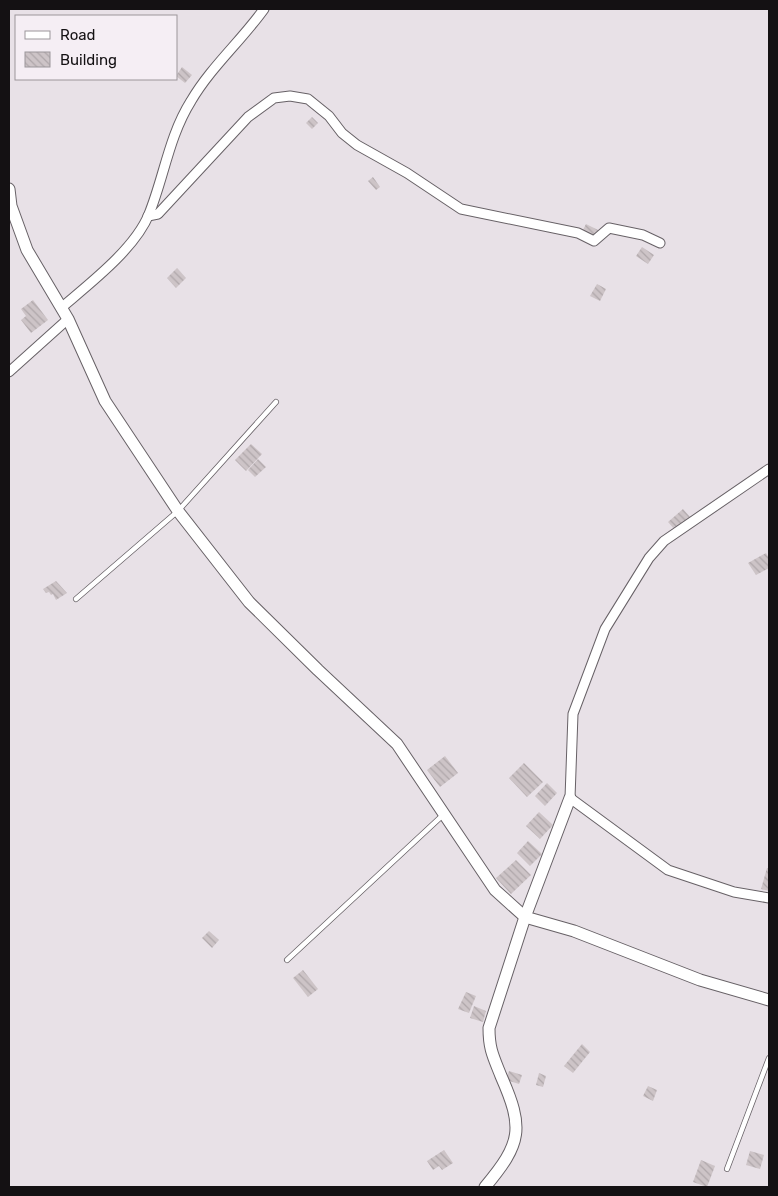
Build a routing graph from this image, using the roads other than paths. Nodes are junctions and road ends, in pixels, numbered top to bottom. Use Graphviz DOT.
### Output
graph roads {
  1 [pos="264,9"];
  2 [pos="9,189"];
  3 [pos="148,216"];
  4 [pos="660,243"];
  5 [pos="61,308"];
  6 [pos="68,319"];
  7 [pos="9,372"];
  8 [pos="276,402"];
  9 [pos="769,469"];
  10 [pos="178,511"];
  11 [pos="76,599"];
  12 [pos="570,798"];
  13 [pos="445,813"];
  14 [pos="769,898"];
  15 [pos="525,917"];
  16 [pos="287,960"];
  17 [pos="769,1000"];
  18 [pos="769,1058"];
  19 [pos="727,1169"];
  20 [pos="485,1187"];
  1 -- 3 [label="street"];
  2 -- 5 [label="street"];
  3 -- 4 [label="street"];
  3 -- 5 [label="street"];
  5 -- 6 [label="street"];
  6 -- 7 [label="street"];
  6 -- 10 [label="street"];
  8 -- 10 [label="lane"];
  9 -- 12 [label="street"];
  10 -- 11 [label="lane"];
  10 -- 13 [label="street"];
  12 -- 14 [label="street"];
  12 -- 15 [label="street"];
  13 -- 15 [label="street"];
  13 -- 16 [label="lane"];
  15 -- 17 [label="street"];
  15 -- 20 [label="street"];
  18 -- 19 [label="lane"];
}
